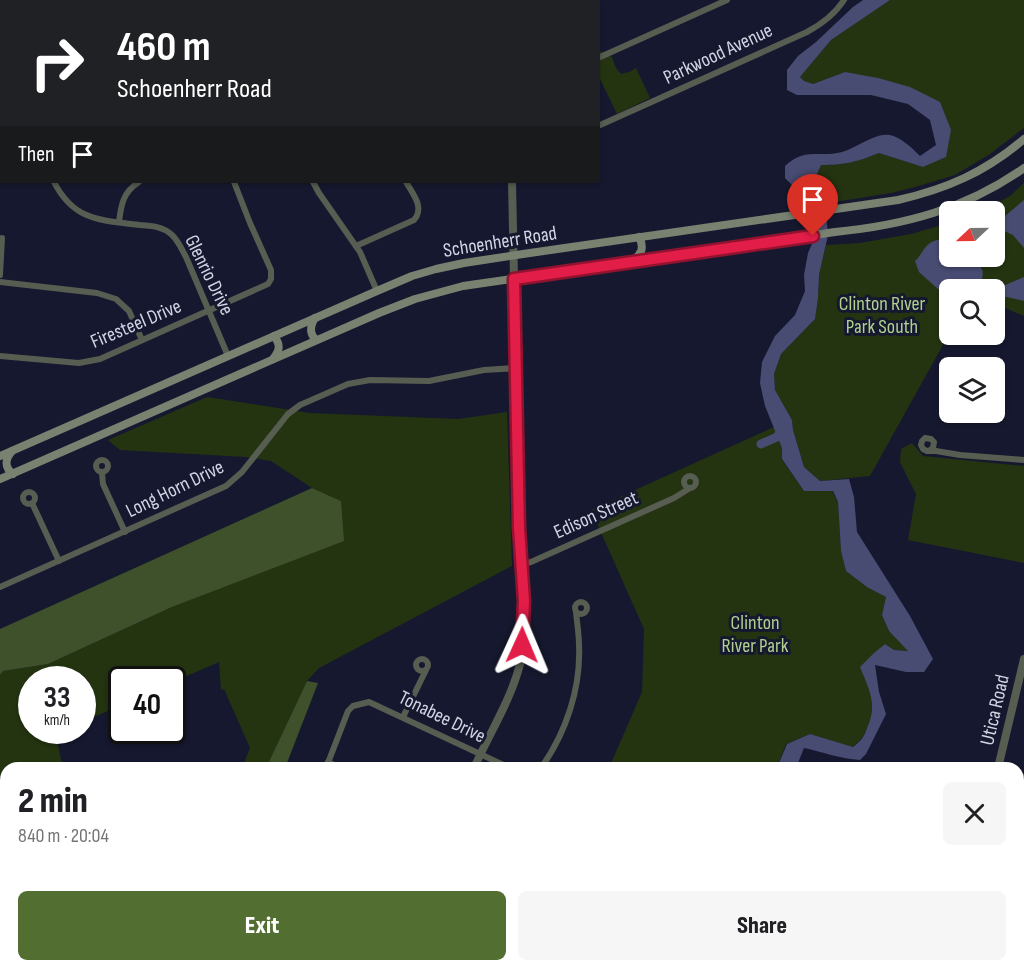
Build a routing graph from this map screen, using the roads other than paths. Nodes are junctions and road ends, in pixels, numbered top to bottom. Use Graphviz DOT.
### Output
graph roads {
  1 [pos="727,0"];
  2 [pos="844,0"];
  3 [pos="600,57"];
  4 [pos="600,125"];
  5 [pos="1024,139"];
  6 [pos="1024,168"];
  7 [pos="55,183"];
  8 [pos="138,183"];
  9 [pos="234,183"];
  10 [pos="314,183"];
  11 [pos="407,183"];
  12 [pos="512,183"];
  13 [pos="119,222"];
  14 [pos="639,237"];
  15 [pos="3,238"];
  16 [pos="356,246"];
  17 [pos="513,255"];
  18 [pos="629,262"];
  19 [pos="0,275"];
  20 [pos="514,279"];
  21 [pos="0,282"];
  22 [pos="377,291"];
  23 [pos="209,311"];
  24 [pos="315,318"];
  25 [pos="274,336"];
  26 [pos="142,340"];
  27 [pos="316,340"];
  28 [pos="0,356"];
  29 [pos="228,356"];
  30 [pos="273,359"];
  31 [pos="516,368"];
  32 [pos="933,448"];
  33 [pos="13,451"];
  34 [pos="0,456"];
  35 [pos="1024,460"];
  36 [pos="102,472"];
  37 [pos="13,474"];
  38 [pos="0,479"];
  39 [pos="684,484"];
  40 [pos="690,488"];
  41 [pos="682,493"];
  42 [pos="32,503"];
  43 [pos="125,532"];
  44 [pos="59,561"];
  45 [pos="522,564"];
  46 [pos="0,587"];
  47 [pos="576,612"];
  48 [pos="584,614"];
  49 [pos="577,623"];
  50 [pos="1024,659"];
  51 [pos="418,670"];
  52 [pos="426,670"];
  53 [pos="422,677"];
  54 [pos="403,717"];
  55 [pos="480,754"];
  56 [pos="328,762"];
  57 [pos="477,762"];
  58 [pos="497,762"];
  59 [pos="545,762"];
  60 [pos="999,762"];
  1 -- 3 [label="street"];
  2 -- 4 [label="street, Parkwood Avenue"];
  5 -- 14 [label="main road, Schoenherr Road"];
  6 -- 18 [label="main road, Schoenherr Road"];
  7 -- 13 [label="street, Glenrio Drive"];
  8 -- 13 [label="street"];
  9 -- 23 [label="street, Firesteel Drive"];
  10 -- 16 [label="street"];
  11 -- 16 [label="street"];
  12 -- 17 [label="street"];
  13 -- 23 [label="street, Glenrio Drive"];
  14 -- 17 [label="main road, Schoenherr Road"];
  14 -- 18 [label="main road"];
  15 -- 19 [label="street"];
  16 -- 22 [label="street"];
  17 -- 20 [label="street"];
  17 -- 22 [label="main road, Schoenherr Road"];
  18 -- 20 [label="main road, Schoenherr Road"];
  20 -- 27 [label="main road, Schoenherr Road"];
  20 -- 31 [label="street"];
  21 -- 26 [label="street"];
  22 -- 24 [label="main road, Schoenherr Road"];
  23 -- 26 [label="street, Firesteel Drive"];
  23 -- 29 [label="street, Glenrio Drive"];
  24 -- 25 [label="main road, Schoenherr Road"];
  24 -- 27 [label="main road"];
  25 -- 29 [label="main road, Schoenherr Road"];
  25 -- 30 [label="main road"];
  26 -- 28 [label="street, Firesteel Drive"];
  27 -- 30 [label="main road, Schoenherr Road"];
  29 -- 33 [label="main road, Schoenherr Road"];
  30 -- 37 [label="main road, Schoenherr Road"];
  31 -- 43 [label="street, Long Horn Drive"];
  31 -- 45 [label="street"];
  32 -- 35 [label="street"];
  33 -- 34 [label="main road, Schoenherr Road"];
  33 -- 37 [label="main road"];
  36 -- 43 [label="street"];
  37 -- 38 [label="main road, Schoenherr Road"];
  39 -- 40 [label="street"];
  39 -- 40 [label="street"];
  39 -- 41 [label="street"];
  40 -- 41 [label="street, Edison Street"];
  41 -- 45 [label="street, Edison Street"];
  42 -- 44 [label="street"];
  43 -- 44 [label="street, Long Horn Drive"];
  44 -- 46 [label="street, Long Horn Drive"];
  45 -- 55 [label="street"];
  47 -- 48 [label="street"];
  47 -- 48 [label="street"];
  47 -- 49 [label="street"];
  48 -- 49 [label="street"];
  49 -- 59 [label="street"];
  50 -- 60 [label="street, Utica Road"];
  51 -- 52 [label="street"];
  51 -- 52 [label="street"];
  51 -- 53 [label="street"];
  52 -- 53 [label="street"];
  53 -- 54 [label="street"];
  54 -- 55 [label="street, Tonabee Drive"];
  54 -- 56 [label="street, Tonabee Drive"];
  55 -- 57 [label="street"];
  55 -- 58 [label="street, Tonabee Drive"];
}
